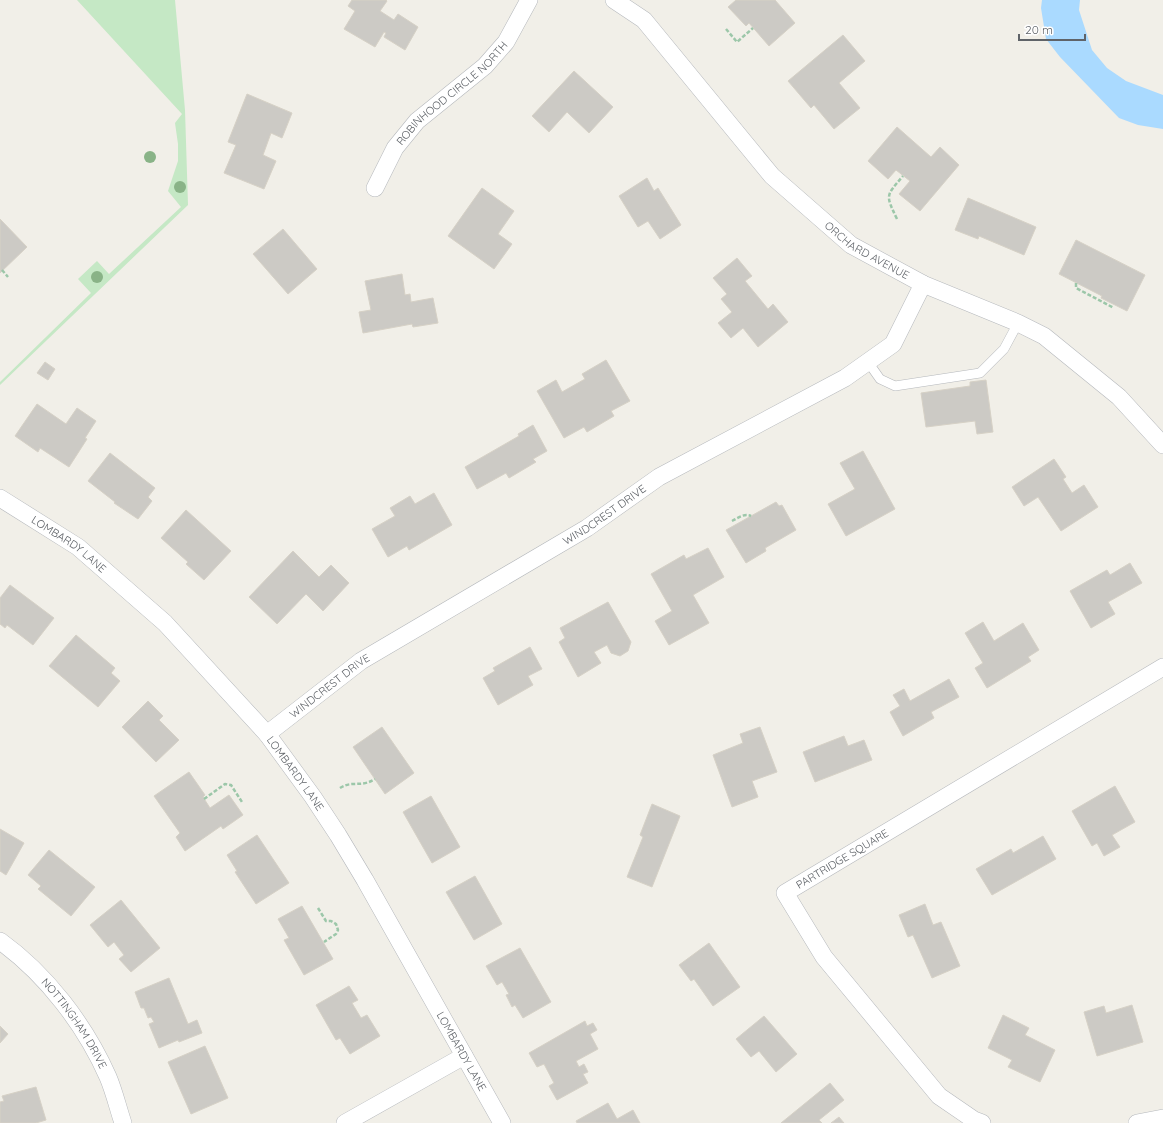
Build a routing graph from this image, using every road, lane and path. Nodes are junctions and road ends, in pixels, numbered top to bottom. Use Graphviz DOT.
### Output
graph roads {
  1 [pos="529,0"];
  2 [pos="614,0"];
  3 [pos="726,28"];
  4 [pos="753,28"];
  5 [pos="903,176"];
  6 [pos="375,188"];
  7 [pos="896,219"];
  8 [pos="2,270"];
  9 [pos="8,277"];
  10 [pos="1076,283"];
  11 [pos="923,284"];
  12 [pos="1114,308"];
  13 [pos="1018,323"];
  14 [pos="868,362"];
  15 [pos="1163,445"];
  16 [pos="0,498"];
  17 [pos="751,516"];
  18 [pos="732,521"];
  19 [pos="1163,667"];
  20 [pos="267,734"];
  21 [pos="375,779"];
  22 [pos="340,788"];
  23 [pos="204,799"];
  24 [pos="242,802"];
  25 [pos="318,908"];
  26 [pos="0,941"];
  27 [pos="324,942"];
  28 [pos="464,1056"];
  29 [pos="1163,1118"];
  30 [pos="123,1123"];
  31 [pos="346,1123"];
  32 [pos="502,1123"];
  33 [pos="982,1123"];
  34 [pos="1137,1123"];
  1 -- 6 [label="street, ROBINHOOD CIRCLE NORTH"];
  2 -- 11 [label="street, ORCHARD AVENUE"];
  3 -- 4 [label="path"];
  5 -- 7 [label="path"];
  8 -- 9 [label="path"];
  10 -- 12 [label="path"];
  11 -- 13 [label="street, ORCHARD AVENUE"];
  11 -- 14 [label="street, WINDCREST DRIVE"];
  13 -- 14 [label="lane"];
  13 -- 15 [label="street, ORCHARD AVENUE"];
  14 -- 20 [label="street, WINDCREST DRIVE"];
  16 -- 20 [label="street, LOMBARDY LANE"];
  17 -- 18 [label="path"];
  19 -- 33 [label="street, PARTRIDGE SQUARE"];
  20 -- 28 [label="street, LOMBARDY LANE"];
  21 -- 22 [label="path"];
  23 -- 24 [label="path"];
  25 -- 27 [label="path"];
  26 -- 30 [label="street, NOTTINGHAM DRIVE"];
  28 -- 31 [label="street"];
  28 -- 32 [label="street, LOMBARDY LANE"];
  29 -- 34 [label="street"];
}
